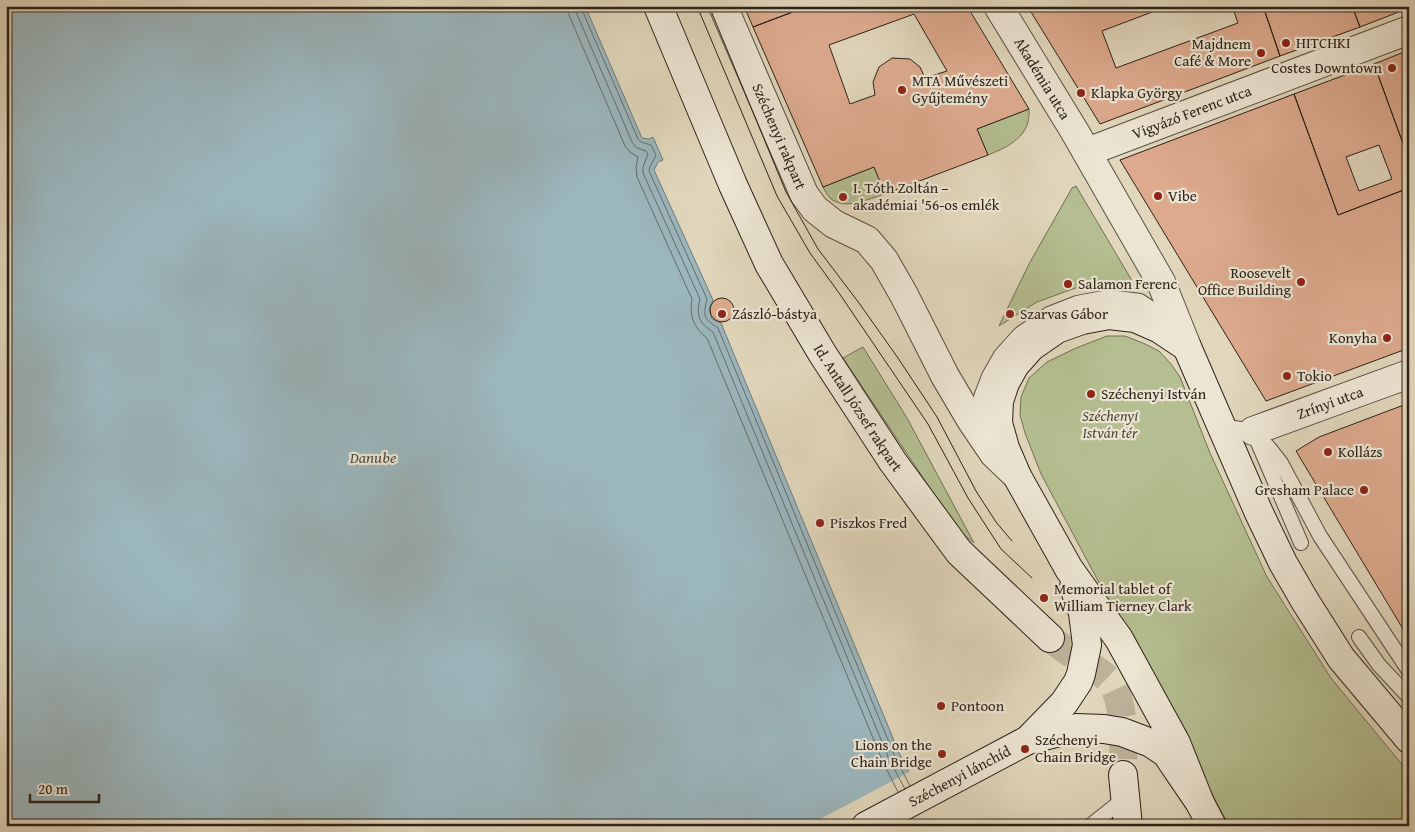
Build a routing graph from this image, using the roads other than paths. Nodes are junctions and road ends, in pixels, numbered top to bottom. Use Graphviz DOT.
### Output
graph roads {
  1 [pos="658,6"];
  2 [pos="723,6"];
  3 [pos="998,6"];
  4 [pos="1409,30"];
  5 [pos="1087,152"];
  6 [pos="1187,347"];
  7 [pos="1409,374"];
  8 [pos="1222,426"];
  9 [pos="1253,431"];
  10 [pos="1017,476"];
  11 [pos="1301,543"];
  12 [pos="1068,569"];
  13 [pos="1359,637"];
  14 [pos="1050,638"];
  15 [pos="1409,671"];
  16 [pos="1409,697"];
  17 [pos="1409,739"];
  18 [pos="1028,740"];
  19 [pos="1124,786"];
  20 [pos="1206,814"];
  21 [pos="866,826"];
  22 [pos="1090,826"];
  23 [pos="1128,826"];
  1 -- 14 [label="street, Id. Antall József rakpart"];
  2 -- 10 [label="street, Széchenyi rakpart"];
  3 -- 5 [label="street, Akadémia utca"];
  4 -- 5 [label="street, Vigyázó Ferenc utca"];
  5 -- 6 [label="street"];
  6 -- 8 [label="street"];
  6 -- 10 [label="street"];
  7 -- 9 [label="street, Zrínyi utca"];
  8 -- 9 [label="lane"];
  8 -- 17 [label="street"];
  9 -- 11 [label="lane"];
  9 -- 15 [label="lane"];
  10 -- 12 [label="street"];
  12 -- 18 [label="street, Széchenyi lánchíd"];
  12 -- 20 [label="street"];
  13 -- 16 [label="lane"];
  18 -- 20 [label="street, Széchenyi lánchíd"];
  18 -- 21 [label="street, Széchenyi lánchíd"];
  19 -- 22 [label="lane"];
  19 -- 23 [label="street"];
}
